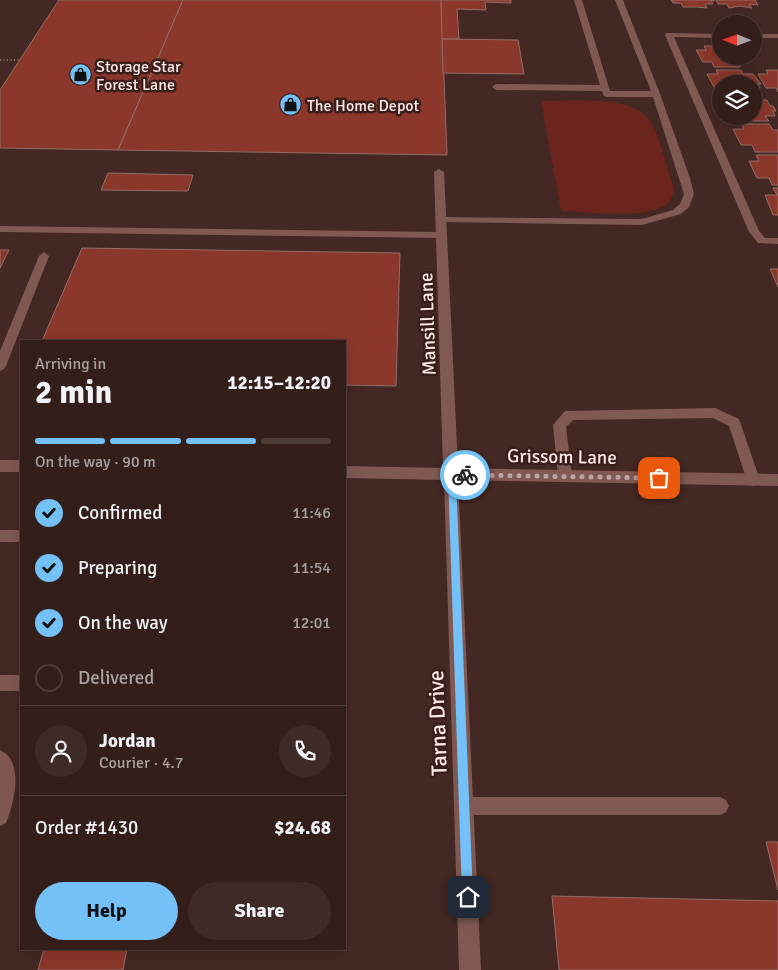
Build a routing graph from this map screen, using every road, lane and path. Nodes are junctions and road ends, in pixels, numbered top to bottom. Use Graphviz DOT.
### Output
graph roads {
  1 [pos="578,0"];
  2 [pos="618,0"];
  3 [pos="712,36"];
  4 [pos="762,36"];
  5 [pos="778,36"];
  6 [pos="0,60"];
  7 [pos="20,60"];
  8 [pos="496,87"];
  9 [pos="606,88"];
  10 [pos="656,94"];
  11 [pos="438,172"];
  12 [pos="441,220"];
  13 [pos="0,229"];
  14 [pos="442,235"];
  15 [pos="778,241"];
  16 [pos="44,256"];
  17 [pos="0,366"];
  18 [pos="0,466"];
  19 [pos="20,466"];
  20 [pos="346,472"];
  21 [pos="452,474"];
  22 [pos="565,476"];
  23 [pos="753,480"];
  24 [pos="778,480"];
  25 [pos="0,536"];
  26 [pos="20,536"];
  27 [pos="0,682"];
  28 [pos="20,683"];
  29 [pos="0,759"];
  30 [pos="464,806"];
  31 [pos="720,806"];
  32 [pos="0,817"];
  33 [pos="470,970"];
  1 -- 9 [label="lane"];
  2 -- 10 [label="lane"];
  3 -- 15 [label="lane"];
  4 -- 5 [label="lane"];
  6 -- 7 [label="path"];
  8 -- 9 [label="lane"];
  9 -- 10 [label="lane"];
  10 -- 12 [label="lane"];
  11 -- 12 [label="street, Mansill Lane"];
  12 -- 14 [label="street, Mansill Lane"];
  13 -- 14 [label="lane"];
  14 -- 21 [label="street, Mansill Lane"];
  16 -- 17 [label="lane"];
  18 -- 19 [label="street"];
  20 -- 21 [label="street, Grissom Lane"];
  21 -- 22 [label="street, Grissom Lane"];
  21 -- 30 [label="street, Tarna Drive"];
  22 -- 23 [label="street, Grissom Lane"];
  22 -- 23 [label="lane"];
  23 -- 24 [label="street, Grissom Lane"];
  25 -- 26 [label="lane"];
  27 -- 28 [label="lane"];
  29 -- 32 [label="lane"];
  30 -- 31 [label="lane"];
  30 -- 33 [label="street, Tarna Drive"];
}
